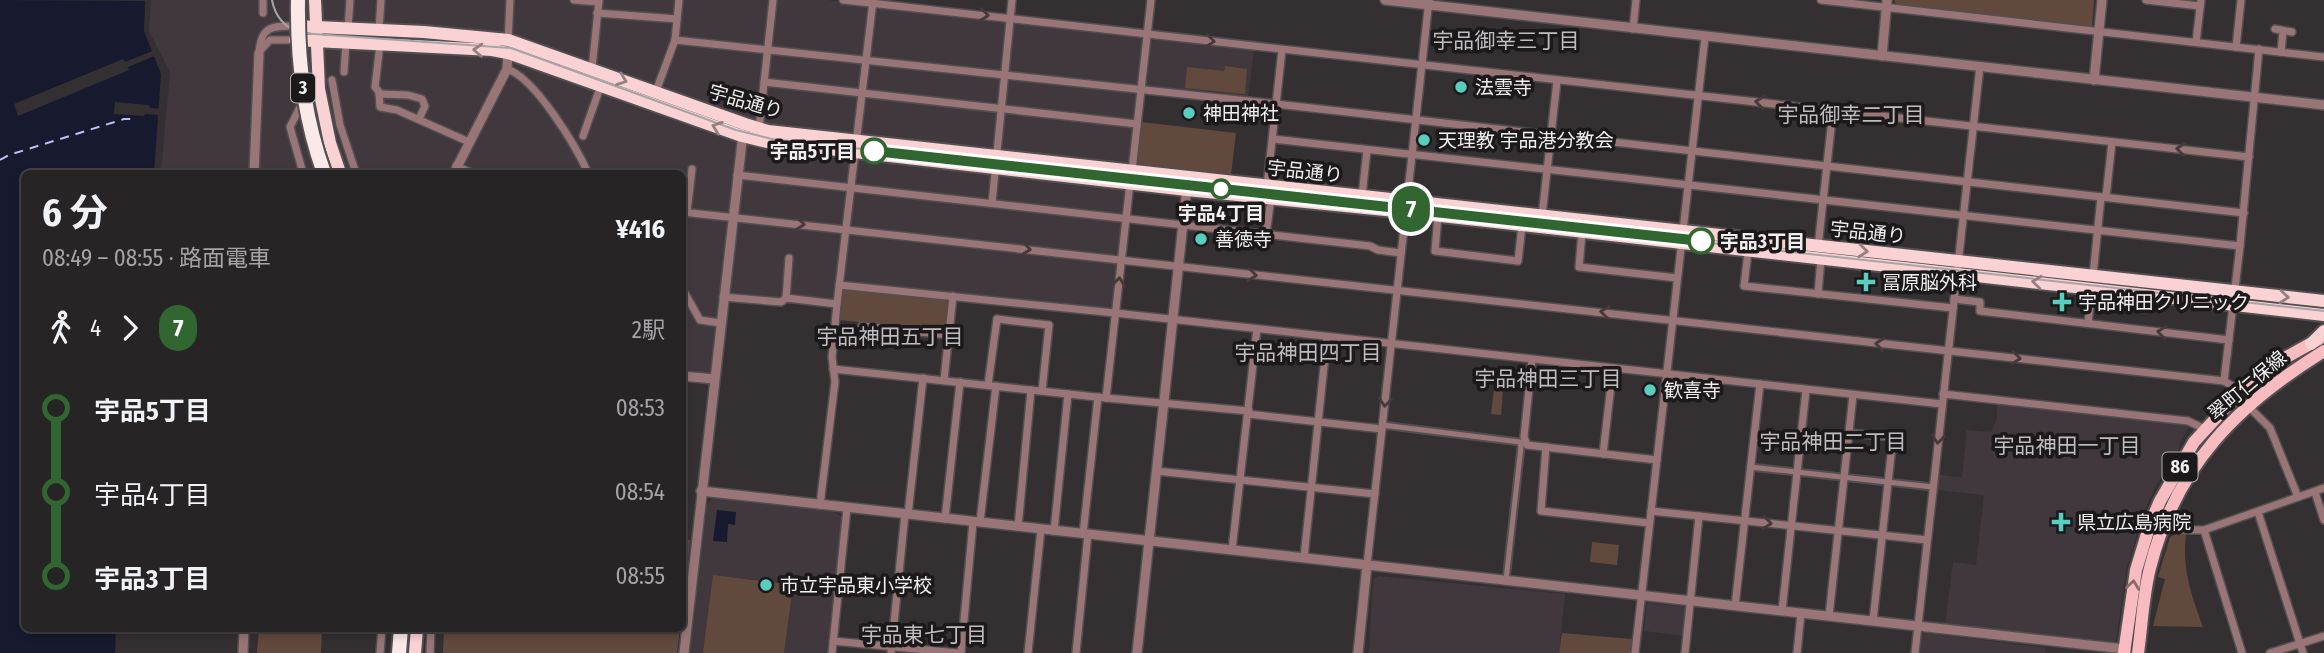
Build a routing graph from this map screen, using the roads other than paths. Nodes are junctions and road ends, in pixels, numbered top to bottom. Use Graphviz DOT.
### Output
graph roads {
  1 [pos="263,0"];
  2 [pos="297,0"];
  3 [pos="316,0"];
  4 [pos="350,0"];
  5 [pos="381,0"];
  6 [pos="510,0"];
  7 [pos="574,0"];
  8 [pos="679,0"];
  9 [pos="773,0"];
  10 [pos="844,0"];
  11 [pos="1012,0"];
  12 [pos="1151,0"];
  13 [pos="1385,0"];
  14 [pos="1636,0"];
  15 [pos="1821,0"];
  16 [pos="2102,0"];
  17 [pos="2146,0"];
  18 [pos="2241,0"];
  19 [pos="599,1"];
  20 [pos="873,1"];
  21 [pos="1429,2"];
  22 [pos="2201,3"];
  23 [pos="1887,4"];
  24 [pos="263,12"];
  25 [pos="597,13"];
  26 [pos="1011,17"];
  27 [pos="677,19"];
  28 [pos="295,26"];
  29 [pos="316,27"];
  30 [pos="348,27"];
  31 [pos="379,29"];
  32 [pos="1633,29"];
  33 [pos="2274,29"];
  34 [pos="2099,32"];
  35 [pos="1148,34"];
  36 [pos="1704,37"];
  37 [pos="295,40"];
  38 [pos="316,40"];
  39 [pos="674,40"];
  40 [pos="346,41"];
  41 [pos="2196,43"];
  42 [pos="380,44"];
  43 [pos="508,47"];
  44 [pos="2236,47"];
  45 [pos="768,49"];
  46 [pos="1282,50"];
  47 [pos="2259,50"];
  48 [pos="2281,52"];
  49 [pos="259,53"];
  50 [pos="1882,56"];
  51 [pos="2324,57"];
  52 [pos="865,59"];
  53 [pos="1422,65"];
  54 [pos="1980,66"];
  55 [pos="508,69"];
  56 [pos="592,69"];
  57 [pos="344,72"];
  58 [pos="1004,75"];
  59 [pos="332,80"];
  60 [pos="2094,80"];
  61 [pos="1557,81"];
  62 [pos="764,82"];
  63 [pos="602,85"];
  64 [pos="1141,90"];
  65 [pos="862,93"];
  66 [pos="379,94"];
  67 [pos="1698,94"];
  68 [pos="654,97"];
  69 [pos="2254,97"];
  70 [pos="1276,104"];
  71 [pos="301,105"];
  72 [pos="2324,105"];
  73 [pos="1001,108"];
  74 [pos="1833,110"];
  75 [pos="324,116"];
  76 [pos="419,119"];
  77 [pos="1416,120"];
  78 [pos="1137,124"];
  79 [pos="340,125"];
  80 [pos="1973,126"];
  81 [pos="760,129"];
  82 [pos="743,130"];
  83 [pos="583,136"];
  84 [pos="1551,136"];
  85 [pos="1273,139"];
  86 [pos="469,142"];
  87 [pos="2112,142"];
  88 [pos="855,146"];
  89 [pos="1367,150"];
  90 [pos="1692,152"];
  91 [pos="1412,154"];
  92 [pos="2249,157"];
  93 [pos="995,162"];
  94 [pos="1827,167"];
  95 [pos="692,169"];
  96 [pos="254,170"];
  97 [pos="302,170"];
  98 [pos="321,170"];
  99 [pos="321,170"];
  100 [pos="339,170"];
  101 [pos="355,170"];
  102 [pos="455,170"];
  103 [pos="587,170"];
  104 [pos="1132,170"];
  105 [pos="1547,170"];
  106 [pos="737,175"];
  107 [pos="1967,181"];
  108 [pos="1130,184"];
  109 [pos="1187,184"];
  110 [pos="1688,184"];
  111 [pos="850,188"];
  112 [pos="1269,192"];
  113 [pos="1362,196"];
  114 [pos="2103,197"];
  115 [pos="1824,199"];
  116 [pos="992,203"];
  117 [pos="686,206"];
  118 [pos="1405,207"];
  119 [pos="686,212"];
  120 [pos="2244,213"];
  121 [pos="1963,215"];
  122 [pos="1438,216"];
  123 [pos="1542,216"];
  124 [pos="732,217"];
  125 [pos="1126,219"];
  126 [pos="1184,226"];
  127 [pos="1522,226"];
  128 [pos="846,229"];
  129 [pos="1683,230"];
  130 [pos="2098,230"];
  131 [pos="1582,233"];
  132 [pos="1266,234"];
  133 [pos="1682,244"];
  134 [pos="2241,246"];
  135 [pos="1748,252"];
  136 [pos="1401,253"];
  137 [pos="1820,253"];
  138 [pos="789,258"];
  139 [pos="1122,260"];
  140 [pos="1179,266"];
  141 [pos="1957,268"];
  142 [pos="1677,278"];
  143 [pos="2092,282"];
  144 [pos="839,285"];
  145 [pos="1397,290"];
  146 [pos="1818,294"];
  147 [pos="686,295"];
  148 [pos="953,296"];
  149 [pos="723,297"];
  150 [pos="786,298"];
  151 [pos="2234,298"];
  152 [pos="1954,299"];
  153 [pos="2324,301"];
  154 [pos="837,304"];
  155 [pos="1953,308"];
  156 [pos="1115,313"];
  157 [pos="2324,315"];
  158 [pos="1173,320"];
  159 [pos="1672,320"];
  160 [pos="720,323"];
  161 [pos="2088,323"];
  162 [pos="862,326"];
  163 [pos="1257,329"];
  164 [pos="2324,331"];
  165 [pos="949,335"];
  166 [pos="1327,337"];
  167 [pos="2324,337"];
  168 [pos="2229,340"];
  169 [pos="2311,344"];
  170 [pos="1391,345"];
  171 [pos="1948,351"];
  172 [pos="2324,351"];
  173 [pos="1532,360"];
  174 [pos="833,369"];
  175 [pos="1613,369"];
  176 [pos="686,376"];
  177 [pos="1666,376"];
  178 [pos="923,378"];
  179 [pos="714,379"];
  180 [pos="944,380"];
  181 [pos="2224,381"];
  182 [pos="960,382"];
  183 [pos="1760,384"];
  184 [pos="992,385"];
  185 [pos="1031,390"];
  186 [pos="1806,390"];
  187 [pos="1042,391"];
  188 [pos="2241,391"];
  189 [pos="1068,394"];
  190 [pos="1943,394"];
  191 [pos="1853,395"];
  192 [pos="1102,398"];
  193 [pos="1164,402"];
  194 [pos="1942,404"];
  195 [pos="2248,406"];
  196 [pos="1248,413"];
  197 [pos="1318,422"];
  198 [pos="1382,427"];
  199 [pos="1849,433"];
  200 [pos="2211,433"];
  201 [pos="1546,447"];
  202 [pos="1603,454"];
  203 [pos="1657,460"];
  204 [pos="1750,467"];
  205 [pos="1156,471"];
  206 [pos="1797,472"];
  207 [pos="1844,478"];
  208 [pos="1241,479"];
  209 [pos="1888,483"];
  210 [pos="1311,487"];
  211 [pos="1933,487"];
  212 [pos="2324,488"];
  213 [pos="701,491"];
  214 [pos="2315,492"];
  215 [pos="1375,494"];
  216 [pos="2298,497"];
  217 [pos="820,505"];
  218 [pos="847,508"];
  219 [pos="1651,511"];
  220 [pos="2258,512"];
  221 [pos="907,514"];
  222 [pos="1699,516"];
  223 [pos="945,519"];
  224 [pos="2324,520"];
  225 [pos="1744,521"];
  226 [pos="977,522"];
  227 [pos="1649,523"];
  228 [pos="1791,526"];
  229 [pos="2157,526"];
  230 [pos="1018,527"];
  231 [pos="1041,529"];
  232 [pos="2204,530"];
  233 [pos="1054,531"];
  234 [pos="1839,531"];
  235 [pos="1086,534"];
  236 [pos="1882,535"];
  237 [pos="1927,540"];
  238 [pos="1149,541"];
  239 [pos="1233,550"];
  240 [pos="1304,558"];
  241 [pos="1367,565"];
  242 [pos="1506,580"];
  243 [pos="1641,597"];
  244 [pos="1690,601"];
  245 [pos="1735,606"];
  246 [pos="1782,611"];
  247 [pos="1801,613"];
  248 [pos="1829,616"];
  249 [pos="1873,621"];
  250 [pos="1918,627"];
  251 [pos="244,632"];
  252 [pos="382,632"];
  253 [pos="395,632"];
  254 [pos="401,632"];
  255 [pos="416,632"];
  256 [pos="431,632"];
  257 [pos="2324,636"];
  258 [pos="833,641"];
  259 [pos="2300,644"];
  260 [pos="891,650"];
  261 [pos="2125,652"];
  262 [pos="243,653"];
  263 [pos="380,653"];
  264 [pos="393,653"];
  265 [pos="399,653"];
  266 [pos="415,653"];
  267 [pos="430,653"];
  268 [pos="684,653"];
  269 [pos="832,653"];
  270 [pos="960,653"];
  271 [pos="1028,653"];
  272 [pos="1076,653"];
  273 [pos="1137,653"];
  274 [pos="1358,653"];
  275 [pos="1635,653"];
  276 [pos="1685,653"];
  277 [pos="1797,653"];
  278 [pos="1915,653"];
  279 [pos="2138,653"];
  280 [pos="2242,653"];
  281 [pos="2270,653"];
  282 [pos="2303,653"];
  1 -- 24 [label="street"];
  2 -- 28 [label="highway"];
  2 -- 98 [label="highway, 3, bridge"];
  3 -- 29 [label="highway"];
  4 -- 30 [label="street"];
  5 -- 31 [label="street"];
  6 -- 43 [label="street"];
  7 -- 19 [label="street"];
  8 -- 27 [label="street"];
  9 -- 45 [label="street"];
  10 -- 20 [label="street"];
  11 -- 26 [label="street"];
  12 -- 35 [label="street"];
  13 -- 21 [label="street"];
  14 -- 32 [label="street"];
  15 -- 23 [label="street"];
  16 -- 34 [label="street"];
  17 -- 22 [label="street"];
  18 -- 44 [label="street"];
  19 -- 25 [label="street"];
  20 -- 26 [label="street, one-way"];
  20 -- 52 [label="street"];
  21 -- 32 [label="street"];
  21 -- 53 [label="street"];
  22 -- 41 [label="street"];
  23 -- 34 [label="street"];
  23 -- 50 [label="street"];
  25 -- 27 [label="street"];
  25 -- 56 [label="street"];
  26 -- 35 [label="street"];
  26 -- 58 [label="street"];
  27 -- 39 [label="street"];
  28 -- 29 [label="highway, 宇品通り"];
  28 -- 37 [label="highway"];
  28 -- 49 [label="street"];
  29 -- 30 [label="highway, 宇品通り"];
  29 -- 38 [label="highway"];
  30 -- 31 [label="highway, 宇品通り"];
  31 -- 43 [label="highway, 宇品通り"];
  32 -- 36 [label="street"];
  33 -- 48 [label="street"];
  34 -- 41 [label="street"];
  34 -- 60 [label="street"];
  35 -- 46 [label="street, one-way"];
  35 -- 64 [label="street"];
  36 -- 50 [label="street"];
  36 -- 67 [label="street"];
  37 -- 38 [label="highway, 宇品通り"];
  37 -- 49 [label="street"];
  37 -- 71 [label="highway"];
  38 -- 40 [label="highway, 宇品通り"];
  38 -- 75 [label="highway"];
  39 -- 45 [label="street"];
  39 -- 68 [label="street"];
  40 -- 42 [label="highway, 宇品通り"];
  40 -- 57 [label="street"];
  41 -- 44 [label="street"];
  43 -- 42 [label="highway, 宇品通り, one-way"];
  42 -- 66 [label="street"];
  43 -- 55 [label="street"];
  43 -- 56 [label="highway, 宇品通り"];
  43 -- 63 [label="highway, 宇品通り"];
  44 -- 47 [label="street"];
  45 -- 52 [label="street"];
  45 -- 62 [label="street"];
  46 -- 53 [label="street"];
  46 -- 70 [label="street"];
  47 -- 48 [label="street"];
  47 -- 69 [label="street"];
  48 -- 51 [label="street"];
  49 -- 96 [label="street"];
  50 -- 54 [label="street"];
  52 -- 58 [label="street"];
  52 -- 65 [label="street"];
  53 -- 61 [label="street"];
  53 -- 77 [label="street"];
  54 -- 60 [label="street"];
  54 -- 80 [label="street"];
  55 -- 86 [label="street"];
  55 -- 103 [label="street"];
  56 -- 68 [label="highway, 宇品通り, one-way"];
  58 -- 64 [label="street"];
  58 -- 73 [label="street"];
  59 -- 79 [label="street"];
  60 -- 69 [label="street"];
  61 -- 67 [label="street"];
  61 -- 84 [label="street"];
  62 -- 65 [label="street"];
  62 -- 81 [label="street"];
  63 -- 68 [label="highway, 宇品通り"];
  63 -- 83 [label="street"];
  64 -- 70 [label="street"];
  64 -- 78 [label="street"];
  65 -- 73 [label="street"];
  65 -- 88 [label="street"];
  66 -- 76 [label="street"];
  66 -- 76 [label="street"];
  74 -- 67 [label="street, one-way"];
  67 -- 90 [label="street"];
  68 -- 82 [label="highway, 宇品通り"];
  69 -- 72 [label="street"];
  69 -- 92 [label="street"];
  70 -- 77 [label="street"];
  70 -- 85 [label="street"];
  71 -- 97 [label="street"];
  71 -- 99 [label="highway"];
  73 -- 78 [label="street"];
  73 -- 93 [label="street"];
  74 -- 80 [label="street"];
  74 -- 94 [label="street"];
  75 -- 79 [label="street"];
  75 -- 100 [label="highway"];
  76 -- 86 [label="street"];
  77 -- 84 [label="street"];
  77 -- 91 [label="street"];
  78 -- 104 [label="street"];
  79 -- 101 [label="street"];
  80 -- 87 [label="street"];
  80 -- 107 [label="street"];
  81 -- 82 [label="highway, 宇品通り"];
  81 -- 88 [label="highway, 宇品通り"];
  82 -- 88 [label="highway, 宇品通り"];
  82 -- 106 [label="street"];
  84 -- 90 [label="street"];
  84 -- 105 [label="street"];
  85 -- 89 [label="street"];
  85 -- 112 [label="street"];
  86 -- 102 [label="street"];
  92 -- 87 [label="street, one-way"];
  87 -- 114 [label="street"];
  88 -- 93 [label="highway, 宇品通り"];
  88 -- 111 [label="street"];
  89 -- 91 [label="street"];
  89 -- 113 [label="street"];
  90 -- 94 [label="street"];
  90 -- 110 [label="street"];
  91 -- 105 [label="street"];
  91 -- 118 [label="street"];
  92 -- 120 [label="street"];
  93 -- 104 [label="highway, 宇品通り"];
  93 -- 108 [label="highway, 宇品通り"];
  93 -- 116 [label="street"];
  94 -- 107 [label="street"];
  94 -- 115 [label="street"];
  95 -- 117 [label="street"];
  104 -- 108 [label="street"];
  104 -- 109 [label="highway, 宇品通り"];
  105 -- 110 [label="street"];
  105 -- 123 [label="street"];
  106 -- 111 [label="street"];
  106 -- 124 [label="street"];
  107 -- 114 [label="street"];
  107 -- 121 [label="street"];
  108 -- 109 [label="highway, 宇品通り"];
  108 -- 125 [label="street"];
  109 -- 112 [label="highway, 宇品通り"];
  109 -- 126 [label="street"];
  110 -- 115 [label="street"];
  110 -- 129 [label="street"];
  111 -- 116 [label="street"];
  111 -- 128 [label="street"];
  112 -- 113 [label="highway, 宇品通り"];
  112 -- 118 [label="highway, 宇品通り"];
  112 -- 132 [label="street"];
  113 -- 118 [label="highway, 宇品通り"];
  114 -- 120 [label="street"];
  114 -- 130 [label="street"];
  115 -- 121 [label="street"];
  115 -- 137 [label="street"];
  116 -- 125 [label="street"];
  118 -- 122 [label="highway, 宇品通り"];
  118 -- 123 [label="highway, 宇品通り"];
  118 -- 136 [label="street"];
  119 -- 124 [label="street"];
  120 -- 134 [label="street"];
  121 -- 130 [label="street"];
  121 -- 141 [label="street"];
  122 -- 127 [label="highway, 宇品通り"];
  122 -- 127 [label="street"];
  123 -- 129 [label="highway, 宇品通り"];
  124 -- 128 [label="street, one-way"];
  124 -- 149 [label="street"];
  125 -- 126 [label="street"];
  125 -- 139 [label="street"];
  126 -- 132 [label="street"];
  126 -- 140 [label="street"];
  127 -- 131 [label="highway, 宇品通り"];
  128 -- 139 [label="street, one-way"];
  128 -- 144 [label="street"];
  129 -- 133 [label="street"];
  129 -- 137 [label="highway, 宇品通り"];
  130 -- 134 [label="street"];
  130 -- 143 [label="street"];
  131 -- 133 [label="highway, 宇品通り"];
  131 -- 142 [label="street"];
  132 -- 136 [label="street"];
  133 -- 135 [label="highway, 宇品通り"];
  133 -- 142 [label="street"];
  134 -- 151 [label="street"];
  135 -- 137 [label="highway, 宇品通り"];
  135 -- 146 [label="street"];
  136 -- 145 [label="street"];
  137 -- 141 [label="highway, 宇品通り"];
  137 -- 146 [label="street"];
  138 -- 150 [label="street"];
  139 -- 140 [label="street"];
  156 -- 139 [label="street, one-way"];
  140 -- 145 [label="street, one-way"];
  140 -- 158 [label="street"];
  141 -- 143 [label="highway, 宇品通り"];
  141 -- 152 [label="street"];
  142 -- 159 [label="street"];
  143 -- 151 [label="highway, 宇品通り"];
  143 -- 161 [label="street"];
  144 -- 148 [label="street"];
  144 -- 154 [label="street"];
  159 -- 145 [label="street, one-way"];
  145 -- 170 [label="street"];
  146 -- 155 [label="street"];
  147 -- 160 [label="street"];
  148 -- 156 [label="street"];
  148 -- 165 [label="street"];
  149 -- 150 [label="street"];
  149 -- 160 [label="street"];
  150 -- 154 [label="street"];
  151 -- 153 [label="highway, 宇品通り, one-way"];
  151 -- 157 [label="highway, 宇品通り"];
  151 -- 168 [label="street"];
  152 -- 155 [label="street"];
  152 -- 161 [label="street"];
  154 -- 174 [label="street"];
  155 -- 171 [label="street"];
  156 -- 158 [label="street"];
  156 -- 192 [label="street"];
  158 -- 163 [label="street"];
  158 -- 193 [label="street"];
  171 -- 159 [label="street, one-way"];
  159 -- 177 [label="street"];
  160 -- 179 [label="street"];
  168 -- 161 [label="street, one-way"];
  162 -- 165 [label="street"];
  163 -- 166 [label="street"];
  163 -- 196 [label="street"];
  164 -- 169 [label="highway"];
  165 -- 180 [label="street"];
  166 -- 170 [label="street"];
  166 -- 197 [label="street"];
  167 -- 169 [label="main road, 翠町仁保線 / 86"];
  168 -- 181 [label="street"];
  169 -- 188 [label="main road, 翠町仁保線 / 86"];
  170 -- 173 [label="street"];
  170 -- 198 [label="street, one-way"];
  171 -- 181 [label="street, one-way"];
  171 -- 190 [label="street"];
  172 -- 195 [label="main road, 翠町仁保線 / 86"];
  173 -- 175 [label="street"];
  173 -- 201 [label="street"];
  174 -- 178 [label="street"];
  174 -- 217 [label="street"];
  175 -- 177 [label="street"];
  175 -- 202 [label="street"];
  176 -- 179 [label="street"];
  177 -- 183 [label="street"];
  177 -- 203 [label="street"];
  178 -- 180 [label="street"];
  178 -- 221 [label="street"];
  179 -- 213 [label="street"];
  180 -- 182 [label="street"];
  181 -- 188 [label="street"];
  182 -- 184 [label="street"];
  182 -- 223 [label="street"];
  183 -- 186 [label="street"];
  183 -- 204 [label="street"];
  184 -- 185 [label="street"];
  184 -- 187 [label="street"];
  184 -- 226 [label="street"];
  185 -- 187 [label="street"];
  185 -- 230 [label="street"];
  186 -- 191 [label="street"];
  186 -- 206 [label="street"];
  187 -- 189 [label="street"];
  188 -- 200 [label="main road, 翠町仁保線 / 86"];
  189 -- 192 [label="street"];
  189 -- 233 [label="street"];
  190 -- 194 [label="street"];
  190 -- 200 [label="street"];
  191 -- 194 [label="street"];
  191 -- 199 [label="street"];
  192 -- 193 [label="street"];
  192 -- 235 [label="street"];
  193 -- 196 [label="street"];
  193 -- 205 [label="street"];
  194 -- 211 [label="street, one-way"];
  195 -- 200 [label="main road, 翠町仁保線 / 86"];
  195 -- 216 [label="street"];
  196 -- 197 [label="street"];
  196 -- 208 [label="street"];
  197 -- 198 [label="street"];
  197 -- 210 [label="street"];
  198 -- 215 [label="street"];
  198 -- 242 [label="street"];
  199 -- 207 [label="street"];
  199 -- 209 [label="street"];
  200 -- 229 [label="main road, 翠町仁保線 / 86"];
  201 -- 202 [label="street"];
  201 -- 227 [label="street"];
  202 -- 203 [label="street"];
  203 -- 219 [label="street"];
  204 -- 206 [label="street"];
  204 -- 225 [label="street"];
  205 -- 208 [label="street"];
  205 -- 238 [label="street"];
  206 -- 207 [label="street"];
  206 -- 228 [label="street"];
  207 -- 209 [label="street"];
  207 -- 234 [label="street"];
  208 -- 210 [label="street"];
  208 -- 239 [label="street"];
  209 -- 211 [label="street"];
  209 -- 236 [label="street"];
  210 -- 215 [label="street"];
  210 -- 240 [label="street"];
  211 -- 237 [label="street"];
  212 -- 214 [label="street"];
  213 -- 217 [label="street"];
  213 -- 268 [label="street"];
  214 -- 216 [label="street"];
  214 -- 224 [label="street"];
  215 -- 241 [label="street"];
  216 -- 220 [label="street"];
  217 -- 218 [label="street"];
  218 -- 221 [label="street"];
  218 -- 258 [label="street"];
  219 -- 222 [label="street"];
  219 -- 227 [label="street"];
  220 -- 232 [label="street"];
  220 -- 259 [label="street"];
  221 -- 223 [label="street"];
  221 -- 260 [label="street"];
  222 -- 225 [label="street"];
  222 -- 244 [label="street"];
  223 -- 226 [label="street"];
  225 -- 228 [label="street, one-way"];
  225 -- 245 [label="street"];
  226 -- 230 [label="street"];
  226 -- 270 [label="street"];
  227 -- 243 [label="street"];
  228 -- 234 [label="street"];
  228 -- 246 [label="street"];
  229 -- 232 [label="street"];
  261 -- 229 [label="main road, 翠町仁保線 / 86, one-way"];
  229 -- 279 [label="main road, 翠町仁保線 / 86"];
  230 -- 231 [label="street"];
  231 -- 233 [label="street"];
  231 -- 271 [label="street"];
  232 -- 280 [label="street"];
  233 -- 235 [label="street"];
  234 -- 236 [label="street"];
  234 -- 248 [label="street"];
  235 -- 238 [label="street"];
  235 -- 272 [label="street"];
  236 -- 237 [label="street"];
  236 -- 249 [label="street"];
  237 -- 250 [label="street"];
  238 -- 239 [label="street"];
  238 -- 273 [label="street"];
  239 -- 240 [label="street"];
  240 -- 241 [label="street"];
  241 -- 242 [label="street"];
  241 -- 274 [label="street"];
  242 -- 243 [label="street"];
  243 -- 244 [label="street"];
  243 -- 275 [label="street"];
  244 -- 245 [label="street"];
  244 -- 276 [label="street"];
  245 -- 246 [label="street"];
  246 -- 247 [label="street"];
  247 -- 248 [label="street"];
  247 -- 277 [label="street"];
  248 -- 249 [label="street"];
  249 -- 250 [label="street"];
  250 -- 261 [label="street"];
  250 -- 278 [label="street"];
  251 -- 262 [label="street"];
  252 -- 263 [label="street"];
  253 -- 264 [label="highway"];
  254 -- 265 [label="highway"];
  255 -- 266 [label="highway"];
  256 -- 267 [label="street"];
  257 -- 259 [label="street"];
  258 -- 260 [label="street"];
  258 -- 269 [label="street"];
  259 -- 281 [label="street"];
  259 -- 282 [label="street"];
  260 -- 270 [label="street"];
}
